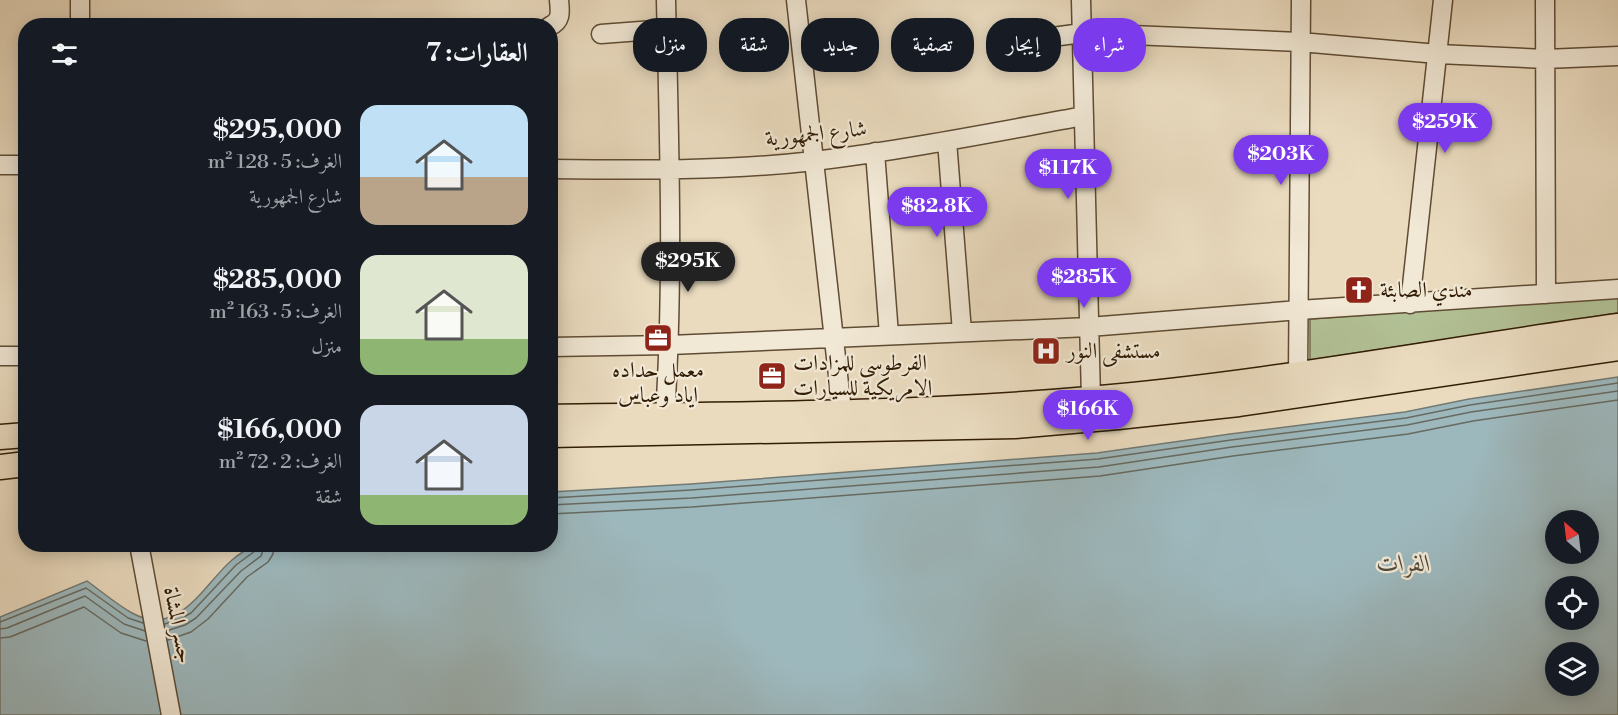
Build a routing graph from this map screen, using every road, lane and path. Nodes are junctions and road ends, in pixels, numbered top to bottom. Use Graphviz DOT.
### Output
graph roads {
  1 [pos="80,0"];
  2 [pos="559,0"];
  3 [pos="666,0"];
  4 [pos="796,0"];
  5 [pos="1082,0"];
  6 [pos="1300,0"];
  7 [pos="1443,0"];
  8 [pos="1545,0"];
  9 [pos="80,18"];
  10 [pos="667,18"];
  11 [pos="1082,18"];
  12 [pos="558,20"];
  13 [pos="633,32"];
  14 [pos="601,34"];
  15 [pos="1146,36"];
  16 [pos="1300,42"];
  17 [pos="1438,54"];
  18 [pos="1618,56"];
  19 [pos="1545,58"];
  20 [pos="668,72"];
  21 [pos="1083,72"];
  22 [pos="1084,116"];
  23 [pos="947,141"];
  24 [pos="875,152"];
  25 [pos="813,161"];
  26 [pos="0,165"];
  27 [pos="18,165"];
  28 [pos="558,169"];
  29 [pos="670,170"];
  30 [pos="1618,289"];
  31 [pos="1546,294"];
  32 [pos="1410,304"];
  33 [pos="1299,310"];
  34 [pos="1618,326"];
  35 [pos="1089,327"];
  36 [pos="963,332"];
  37 [pos="889,335"];
  38 [pos="833,337"];
  39 [pos="670,345"];
  40 [pos="558,347"];
  41 [pos="1618,348"];
  42 [pos="0,356"];
  43 [pos="18,356"];
  44 [pos="1298,373"];
  45 [pos="1091,399"];
  46 [pos="842,411"];
  47 [pos="665,415"];
  48 [pos="558,417"];
  49 [pos="748,422"];
  50 [pos="558,434"];
  51 [pos="18,436"];
  52 [pos="0,437"];
  53 [pos="18,465"];
  54 [pos="0,466"];
  55 [pos="140,552"];
  56 [pos="171,715"];
  1 -- 9 [label="street"];
  2 -- 12 [label="street"];
  3 -- 10 [label="street"];
  4 -- 25 [label="street"];
  5 -- 11 [label="street"];
  6 -- 16 [label="street"];
  7 -- 17 [label="street"];
  8 -- 19 [label="street"];
  13 -- 14 [label="street"];
  15 -- 16 [label="street"];
  16 -- 17 [label="street"];
  16 -- 33 [label="street"];
  17 -- 19 [label="street"];
  17 -- 32 [label="street"];
  18 -- 19 [label="street"];
  19 -- 31 [label="street"];
  20 -- 29 [label="street"];
  21 -- 22 [label="street"];
  22 -- 23 [label="street, شارع الجمهورية"];
  22 -- 35 [label="street"];
  23 -- 24 [label="street, شارع الجمهورية"];
  23 -- 36 [label="street"];
  24 -- 25 [label="street, شارع الجمهورية"];
  24 -- 37 [label="street"];
  25 -- 29 [label="street, شارع الجمهورية"];
  25 -- 38 [label="street"];
  26 -- 27 [label="street"];
  28 -- 29 [label="street, شارع الجمهورية"];
  29 -- 39 [label="street"];
  30 -- 31 [label="street"];
  31 -- 32 [label="street"];
  32 -- 33 [label="street"];
  33 -- 35 [label="street"];
  33 -- 44 [label="street"];
  34 -- 44 [label="main road"];
  35 -- 36 [label="street"];
  35 -- 45 [label="street"];
  36 -- 37 [label="street"];
  37 -- 38 [label="street"];
  38 -- 39 [label="street"];
  38 -- 46 [label="street"];
  39 -- 40 [label="street"];
  39 -- 47 [label="street"];
  41 -- 49 [label="main road"];
  42 -- 43 [label="street"];
  44 -- 45 [label="main road"];
  45 -- 46 [label="main road"];
  46 -- 49 [label="main road"];
  47 -- 48 [label="main road"];
  47 -- 49 [label="main road"];
  49 -- 50 [label="main road"];
  51 -- 52 [label="main road"];
  53 -- 54 [label="main road"];
  55 -- 56 [label="street, جسر المشاة"];
}
